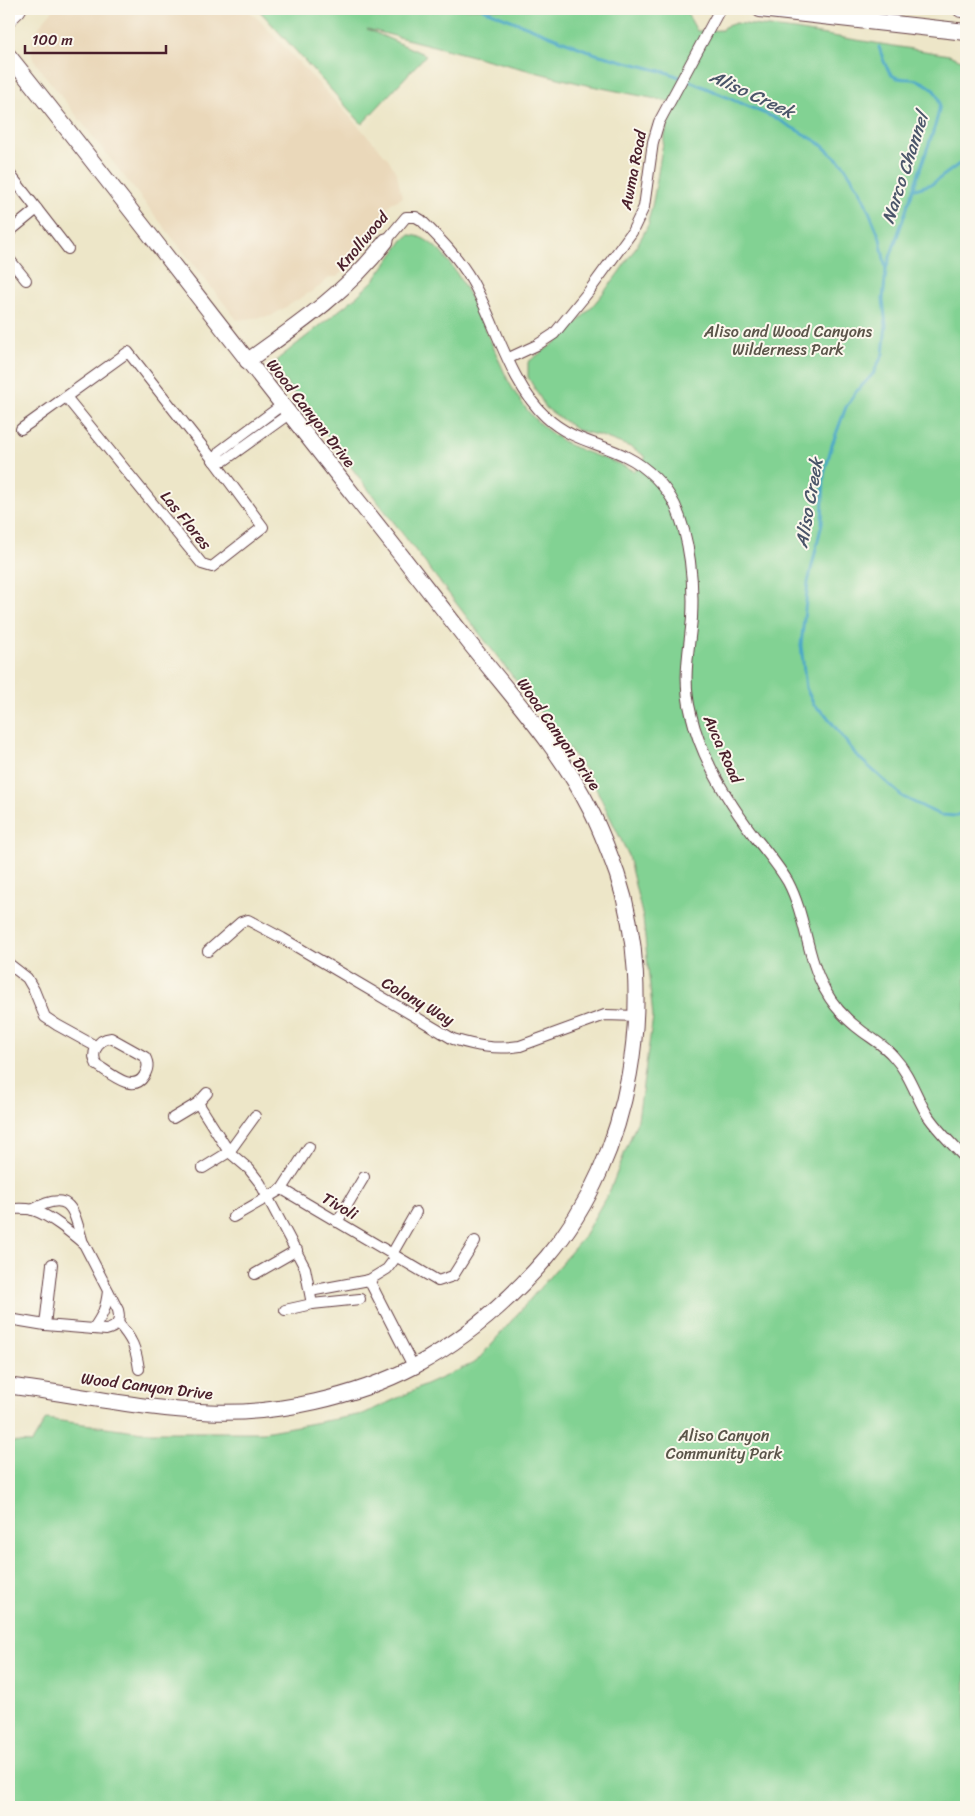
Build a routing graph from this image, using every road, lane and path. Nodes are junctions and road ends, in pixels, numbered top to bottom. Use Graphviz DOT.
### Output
graph roads {
  1 [pos="18,9"];
  2 [pos="720,9"];
  3 [pos="760,9"];
  4 [pos="961,9"];
  5 [pos="966,9"];
  6 [pos="9,18"];
  7 [pos="966,32"];
  8 [pos="9,56"];
  9 [pos="9,173"];
  10 [pos="38,209"];
  11 [pos="9,232"];
  12 [pos="386,241"];
  13 [pos="68,249"];
  14 [pos="9,259"];
  15 [pos="26,280"];
  16 [pos="509,358"];
  17 [pos="248,361"];
  18 [pos="66,397"];
  19 [pos="285,409"];
  20 [pos="21,429"];
  21 [pos="214,461"];
  22 [pos="208,951"];
  23 [pos="9,964"];
  24 [pos="636,1016"];
  25 [pos="97,1047"];
  26 [pos="207,1093"];
  27 [pos="198,1103"];
  28 [pos="255,1116"];
  29 [pos="173,1118"];
  30 [pos="310,1147"];
  31 [pos="229,1152"];
  32 [pos="966,1159"];
  33 [pos="203,1168"];
  34 [pos="364,1177"];
  35 [pos="282,1189"];
  36 [pos="267,1196"];
  37 [pos="9,1209"];
  38 [pos="32,1210"];
  39 [pos="416,1212"];
  40 [pos="233,1217"];
  41 [pos="337,1222"];
  42 [pos="475,1241"];
  43 [pos="84,1244"];
  44 [pos="297,1250"];
  45 [pos="394,1256"];
  46 [pos="52,1264"];
  47 [pos="255,1274"];
  48 [pos="369,1280"];
  49 [pos="108,1291"];
  50 [pos="310,1291"];
  51 [pos="360,1299"];
  52 [pos="312,1304"];
  53 [pos="285,1310"];
  54 [pos="9,1320"];
  55 [pos="118,1323"];
  56 [pos="45,1326"];
  57 [pos="93,1329"];
  58 [pos="413,1366"];
  59 [pos="139,1369"];
  60 [pos="9,1386"];
  1 -- 6 [label="main road"];
  2 -- 16 [label="street, Awma Road"];
  3 -- 7 [label="main road"];
  4 -- 5 [label="main road"];
  8 -- 17 [label="main road, Wood Canyon Drive"];
  9 -- 10 [label="street"];
  10 -- 11 [label="street"];
  10 -- 13 [label="street"];
  12 -- 16 [label="street, Knollwood"];
  12 -- 17 [label="main road, Knollwood"];
  14 -- 15 [label="street"];
  16 -- 32 [label="street, Avca Road"];
  17 -- 19 [label="main road, Wood Canyon Drive"];
  18 -- 20 [label="street, Las Flores"];
  18 -- 21 [label="street, Las Flores"];
  18 -- 21 [label="street, Las Flores"];
  19 -- 21 [label="street"];
  19 -- 24 [label="main road, Wood Canyon Drive"];
  22 -- 24 [label="street, Colony Way"];
  23 -- 25 [label="street"];
  24 -- 58 [label="main road, Wood Canyon Drive"];
  25 -- 25 [label="street"];
  26 -- 27 [label="street"];
  27 -- 29 [label="street"];
  27 -- 31 [label="street"];
  28 -- 31 [label="street"];
  30 -- 35 [label="street"];
  31 -- 33 [label="street"];
  31 -- 36 [label="street"];
  34 -- 41 [label="street"];
  35 -- 36 [label="street"];
  35 -- 41 [label="street, Tivoli"];
  36 -- 40 [label="street"];
  36 -- 44 [label="street"];
  37 -- 38 [label="street"];
  38 -- 43 [label="street"];
  38 -- 43 [label="street"];
  39 -- 45 [label="street"];
  41 -- 45 [label="street, Tivoli"];
  42 -- 45 [label="street, Tivoli"];
  43 -- 49 [label="street"];
  44 -- 47 [label="street"];
  44 -- 50 [label="street"];
  45 -- 48 [label="street"];
  46 -- 56 [label="street"];
  48 -- 50 [label="street"];
  48 -- 58 [label="street"];
  49 -- 55 [label="street"];
  49 -- 57 [label="street"];
  50 -- 52 [label="street"];
  51 -- 52 [label="street"];
  52 -- 53 [label="street"];
  54 -- 56 [label="street"];
  55 -- 57 [label="street"];
  55 -- 59 [label="street"];
  56 -- 57 [label="street"];
  58 -- 60 [label="main road, Wood Canyon Drive"];
}
